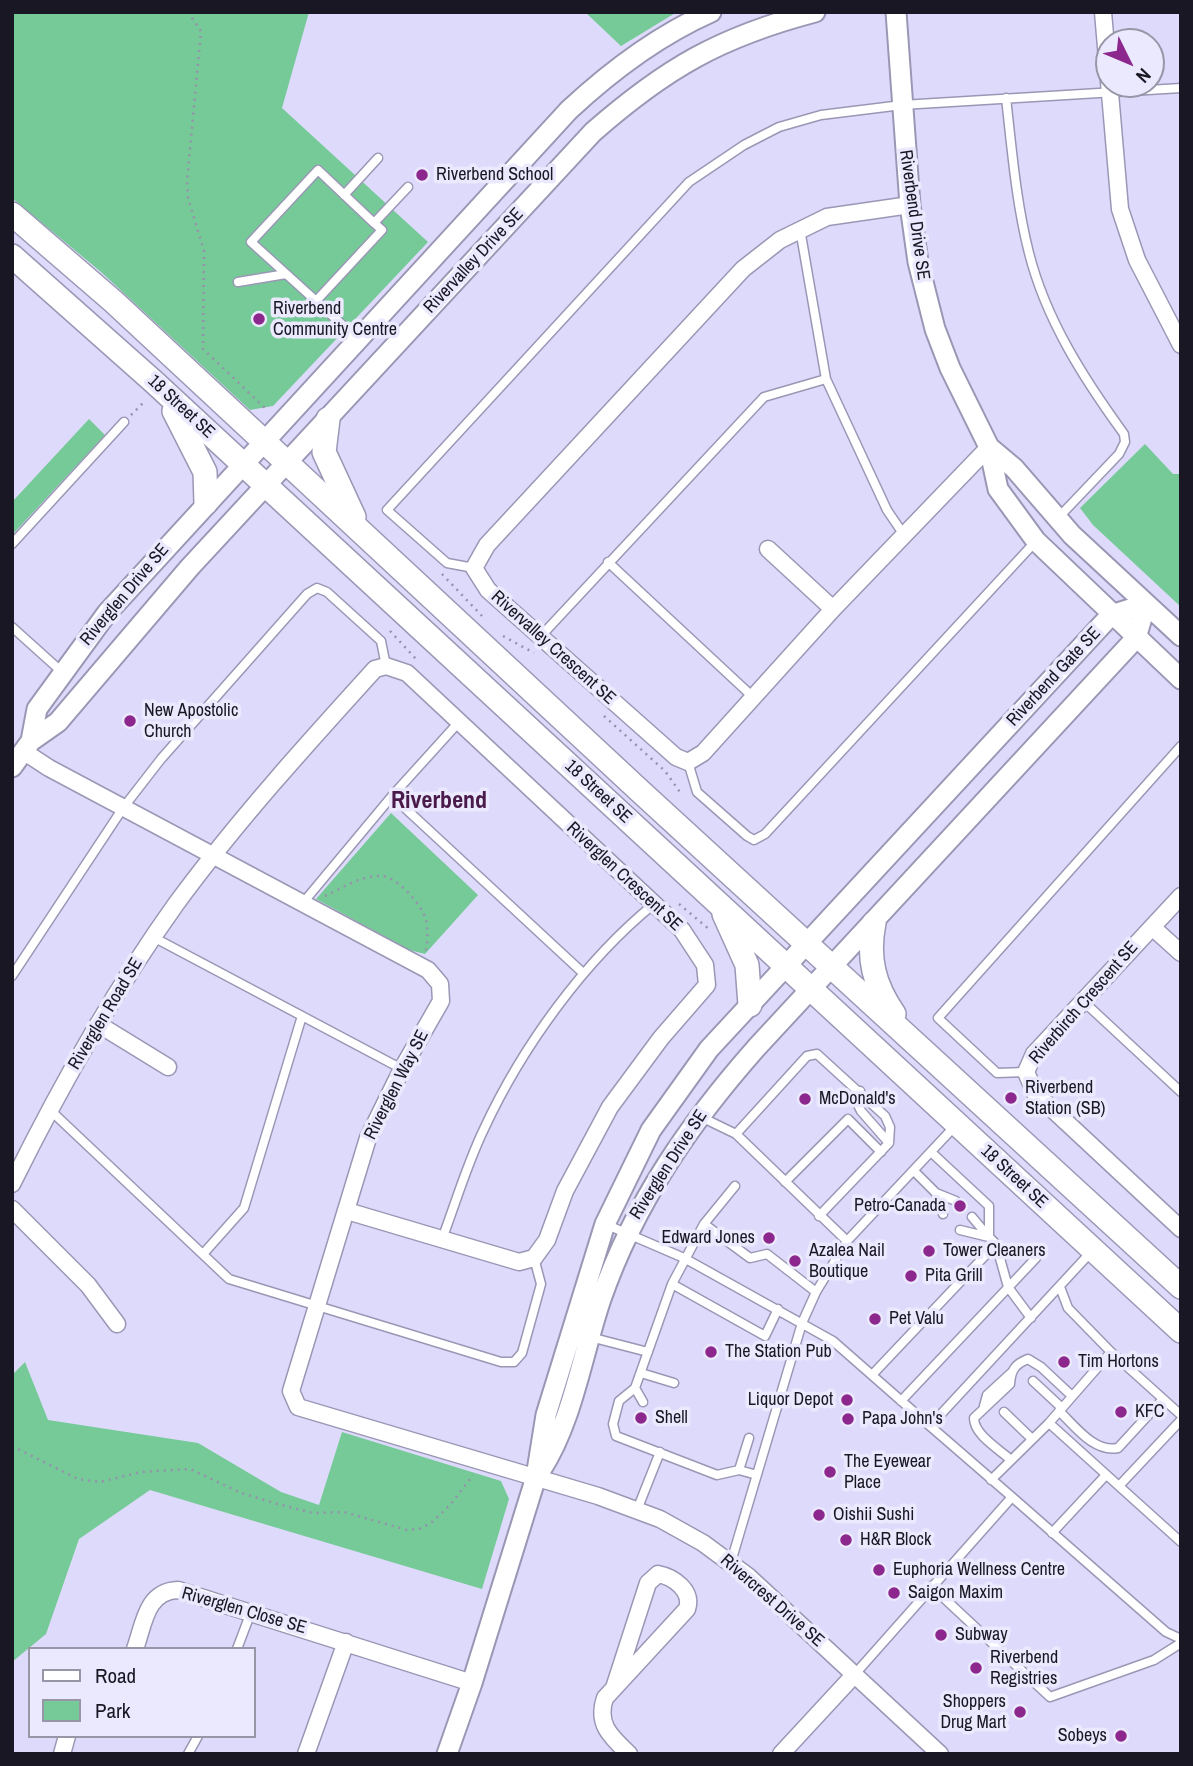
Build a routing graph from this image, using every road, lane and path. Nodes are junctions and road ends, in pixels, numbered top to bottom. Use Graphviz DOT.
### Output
graph roads {
  1 [pos="188,12"];
  2 [pos="815,12"];
  3 [pos="896,12"];
  4 [pos="701,14"];
  5 [pos="1095,94"];
  6 [pos="1006,98"];
  7 [pos="1109,98"];
  8 [pos="902,106"];
  9 [pos="378,158"];
  10 [pos="408,187"];
  11 [pos="344,195"];
  12 [pos="910,205"];
  13 [pos="12,214"];
  14 [pos="374,223"];
  15 [pos="800,229"];
  16 [pos="12,256"];
  17 [pos="286,274"];
  18 [pos="237,282"];
  19 [pos="316,301"];
  20 [pos="358,339"];
  21 [pos="1181,345"];
  22 [pos="826,379"];
  23 [pos="154,382"];
  24 [pos="143,403"];
  25 [pos="266,409"];
  26 [pos="328,419"];
  27 [pos="124,422"];
  28 [pos="264,441"];
  29 [pos="989,447"];
  30 [pos="288,463"];
  31 [pos="243,464"];
  32 [pos="266,486"];
  33 [pos="206,503"];
  34 [pos="1058,518"];
  35 [pos="362,532"];
  36 [pos="904,535"];
  37 [pos="1036,541"];
  38 [pos="12,544"];
  39 [pos="768,549"];
  40 [pos="608,562"];
  41 [pos="474,568"];
  42 [pos="442,574"];
  43 [pos="1146,604"];
  44 [pos="833,609"];
  45 [pos="1111,615"];
  46 [pos="489,625"];
  47 [pos="12,627"];
  48 [pos="500,633"];
  49 [pos="1181,636"];
  50 [pos="540,637"];
  51 [pos="1136,638"];
  52 [pos="539,656"];
  53 [pos="386,666"];
  54 [pos="62,672"];
  55 [pos="1181,679"];
  56 [pos="754,697"];
  57 [pos="596,709"];
  58 [pos="459,722"];
  59 [pos="1181,746"];
  60 [pos="22,753"];
  61 [pos="688,762"];
  62 [pos="682,795"];
  63 [pos="392,796"];
  64 [pos="123,808"];
  65 [pos="214,855"];
  66 [pos="1181,895"];
  67 [pos="302,904"];
  68 [pos="654,904"];
  69 [pos="720,905"];
  70 [pos="874,923"];
  71 [pos="1152,927"];
  72 [pos="153,937"];
  73 [pos="807,944"];
  74 [pos="1181,953"];
  75 [pos="420,965"];
  76 [pos="786,966"];
  77 [pos="832,968"];
  78 [pos="583,973"];
  79 [pos="12,976"];
  80 [pos="811,990"];
  81 [pos="1083,1001"];
  82 [pos="750,1004"];
  83 [pos="302,1016"];
  84 [pos="98,1024"];
  85 [pos="910,1037"];
  86 [pos="168,1067"];
  87 [pos="402,1069"];
  88 [pos="1026,1072"];
  89 [pos="860,1091"];
  90 [pos="1181,1092"];
  91 [pos="49,1109"];
  92 [pos="699,1115"];
  93 [pos="957,1124"];
  94 [pos="736,1134"];
  95 [pos="889,1143"];
  96 [pos="881,1152"];
  97 [pos="931,1152"];
  98 [pos="914,1171"];
  99 [pos="785,1182"];
  100 [pos="12,1184"];
  101 [pos="735,1186"];
  102 [pos="936,1193"];
  103 [pos="956,1201"];
  104 [pos="12,1209"];
  105 [pos="347,1211"];
  106 [pos="943,1214"];
  107 [pos="820,1216"];
  108 [pos="972,1217"];
  109 [pos="605,1224"];
  110 [pos="704,1224"];
  111 [pos="1181,1229"];
  112 [pos="960,1230"];
  113 [pos="626,1233"];
  114 [pos="989,1237"];
  115 [pos="442,1239"];
  116 [pos="847,1241"];
  117 [pos="996,1244"];
  118 [pos="1093,1249"];
  119 [pos="203,1254"];
  120 [pos="534,1258"];
  121 [pos="684,1258"];
  122 [pos="1036,1258"];
  123 [pos="672,1284"];
  124 [pos="1008,1287"];
  125 [pos="1060,1287"];
  126 [pos="1181,1287"];
  127 [pos="816,1292"];
  128 [pos="317,1306"];
  129 [pos="778,1309"];
  130 [pos="1031,1318"];
  131 [pos="802,1323"];
  132 [pos="117,1324"];
  133 [pos="1181,1331"];
  134 [pos="589,1337"];
  135 [pos="648,1352"];
  136 [pos="1111,1352"];
  137 [pos="641,1373"];
  138 [pos="872,1375"];
  139 [pos="1032,1381"];
  140 [pos="674,1383"];
  141 [pos="635,1388"];
  142 [pos="1072,1396"];
  143 [pos="1163,1399"];
  144 [pos="901,1401"];
  145 [pos="643,1402"];
  146 [pos="1061,1409"];
  147 [pos="1004,1412"];
  148 [pos="1181,1418"];
  149 [pos="1049,1423"];
  150 [pos="930,1426"];
  151 [pos="634,1430"];
  152 [pos="750,1438"];
  153 [pos="1032,1439"];
  154 [pos="630,1440"];
  155 [pos="12,1450"];
  156 [pos="660,1452"];
  157 [pos="477,1460"];
  158 [pos="1011,1460"];
  159 [pos="739,1470"];
  160 [pos="757,1475"];
  161 [pos="1106,1475"];
  162 [pos="536,1477"];
  163 [pos="991,1479"];
  164 [pos="1119,1486"];
  165 [pos="1012,1497"];
  166 [pos="637,1510"];
  167 [pos="1052,1533"];
  168 [pos="1181,1542"];
  169 [pos="730,1562"];
  170 [pos="931,1586"];
  171 [pos="251,1612"];
  172 [pos="1181,1641"];
  173 [pos="346,1642"];
  174 [pos="136,1647"];
  175 [pos="238,1647"];
  176 [pos="855,1674"];
  177 [pos="472,1683"];
  178 [pos="614,1688"];
  179 [pos="197,1738"];
  180 [pos="188,1754"];
  181 [pos="306,1754"];
  182 [pos="447,1754"];
  183 [pos="629,1754"];
  184 [pos="781,1754"];
  185 [pos="940,1754"];
  1 -- 25 [label="path"];
  2 -- 26 [label="street, Rivervalley Drive SE"];
  3 -- 8 [label="street, Riverbend Drive SE"];
  4 -- 20 [label="street, Rivervalley Drive SE"];
  5 -- 6 [label="lane"];
  6 -- 8 [label="lane"];
  6 -- 34 [label="lane"];
  7 -- 21 [label="street"];
  8 -- 12 [label="street, Riverbend Drive SE"];
  8 -- 41 [label="lane"];
  9 -- 11 [label="lane"];
  10 -- 14 [label="lane"];
  11 -- 14 [label="lane"];
  11 -- 17 [label="lane"];
  12 -- 15 [label="street"];
  12 -- 29 [label="street, Riverbend Drive SE"];
  13 -- 28 [label="main road, 18 Street SE"];
  14 -- 19 [label="lane"];
  15 -- 22 [label="lane"];
  15 -- 41 [label="street"];
  16 -- 23 [label="main road, 18 Street SE"];
  17 -- 18 [label="lane"];
  17 -- 19 [label="lane"];
  19 -- 20 [label="lane"];
  20 -- 28 [label="street, Rivervalley Drive SE"];
  22 -- 36 [label="lane"];
  22 -- 40 [label="lane"];
  23 -- 31 [label="main road, 18 Street SE"];
  23 -- 33 [label="main road"];
  24 -- 27 [label="path"];
  26 -- 30 [label="street, Rivervalley Drive SE"];
  26 -- 35 [label="main road"];
  27 -- 38 [label="lane"];
  28 -- 30 [label="main road, 18 Street SE"];
  28 -- 31 [label="street, Rivervalley Drive SE"];
  29 -- 34 [label="street, Riverbend Drive SE"];
  29 -- 36 [label="street"];
  29 -- 37 [label="street, Riverbend Drive SE"];
  30 -- 32 [label="street, Rivervalley Drive SE"];
  30 -- 35 [label="main road, 18 Street SE"];
  31 -- 32 [label="main road, 18 Street SE"];
  31 -- 33 [label="street, Riverglen Drive SE"];
  32 -- 60 [label="street, Riverglen Drive SE"];
  32 -- 69 [label="main road, 18 Street SE"];
  33 -- 54 [label="street, Riverglen Drive SE"];
  34 -- 43 [label="street, Riverbend Drive SE"];
  35 -- 73 [label="main road, 18 Street SE"];
  36 -- 44 [label="street"];
  37 -- 45 [label="street, Riverbend Drive SE"];
  37 -- 61 [label="lane"];
  39 -- 44 [label="street"];
  40 -- 50 [label="lane"];
  40 -- 56 [label="lane"];
  41 -- 50 [label="street, Rivervalley Crescent SE"];
  42 -- 46 [label="path"];
  43 -- 45 [label="street, Riverbend Gate SE"];
  43 -- 49 [label="street, Riverbend Drive SE"];
  43 -- 51 [label="street, Riverbend Gate SE"];
  44 -- 56 [label="street"];
  45 -- 51 [label="street, Riverbend Drive SE"];
  45 -- 73 [label="street, Riverbend Gate SE"];
  47 -- 54 [label="lane"];
  48 -- 52 [label="path"];
  50 -- 61 [label="street, Rivervalley Crescent SE"];
  51 -- 55 [label="street, Riverbend Drive SE"];
  51 -- 70 [label="street, Riverbend Gate SE"];
  53 -- 58 [label="street, Riverglen Crescent SE"];
  53 -- 64 [label="lane"];
  53 -- 65 [label="street"];
  54 -- 60 [label="street, Riverglen Drive SE"];
  56 -- 61 [label="street"];
  57 -- 62 [label="path"];
  58 -- 63 [label="lane"];
  58 -- 68 [label="street, Riverglen Crescent SE"];
  59 -- 88 [label="lane"];
  60 -- 64 [label="street, Riverglen Way SE"];
  63 -- 67 [label="lane"];
  63 -- 78 [label="lane"];
  64 -- 65 [label="street, Riverglen Way SE"];
  64 -- 79 [label="lane"];
  65 -- 67 [label="street, Riverglen Way SE"];
  65 -- 72 [label="street, Riverglen Road SE"];
  66 -- 71 [label="street, Riverbirch Crescent SE"];
  67 -- 75 [label="street, Riverglen Way SE"];
  67 -- 75 [label="path"];
  68 -- 78 [label="lane"];
  68 -- 120 [label="street, Riverglen Crescent SE"];
  69 -- 76 [label="main road, 18 Street SE"];
  69 -- 82 [label="main road"];
  70 -- 77 [label="street, Riverbend Gate SE"];
  70 -- 85 [label="main road"];
  71 -- 74 [label="street"];
  71 -- 81 [label="street, Riverbirch Crescent SE"];
  72 -- 83 [label="lane"];
  72 -- 84 [label="street, Riverglen Road SE"];
  73 -- 76 [label="street, Riverbend Gate SE"];
  73 -- 77 [label="main road, 18 Street SE"];
  75 -- 87 [label="street, Riverglen Way SE"];
  76 -- 80 [label="main road, 18 Street SE"];
  76 -- 82 [label="street, Riverglen Drive SE"];
  77 -- 80 [label="street, Riverglen Drive SE"];
  77 -- 85 [label="main road, 18 Street SE"];
  78 -- 115 [label="lane"];
  80 -- 92 [label="street, Riverglen Drive SE"];
  80 -- 93 [label="main road, 18 Street SE"];
  81 -- 88 [label="street, Riverbirch Crescent SE"];
  81 -- 90 [label="lane"];
  82 -- 109 [label="street, Riverglen Drive SE"];
  83 -- 87 [label="lane"];
  83 -- 119 [label="lane"];
  84 -- 86 [label="street"];
  84 -- 91 [label="street, Riverglen Road SE"];
  85 -- 126 [label="main road, 18 Street SE"];
  87 -- 105 [label="street, Riverglen Way SE"];
  88 -- 111 [label="street, Riverbirch Crescent SE"];
  89 -- 94 [label="lane"];
  89 -- 95 [label="lane"];
  89 -- 95 [label="lane"];
  91 -- 100 [label="street, Riverglen Road SE"];
  91 -- 119 [label="lane"];
  92 -- 94 [label="lane"];
  92 -- 113 [label="street, Riverglen Drive SE"];
  93 -- 97 [label="lane"];
  93 -- 118 [label="main road, 18 Street SE"];
  94 -- 99 [label="lane"];
  95 -- 96 [label="lane"];
  96 -- 99 [label="lane"];
  96 -- 107 [label="lane"];
  97 -- 98 [label="lane"];
  97 -- 114 [label="lane"];
  98 -- 102 [label="lane"];
  98 -- 116 [label="lane"];
  99 -- 107 [label="lane"];
  101 -- 110 [label="lane"];
  102 -- 103 [label="lane"];
  102 -- 106 [label="lane"];
  104 -- 132 [label="street"];
  105 -- 115 [label="street"];
  105 -- 128 [label="street, Riverglen Way SE"];
  107 -- 116 [label="lane"];
  108 -- 114 [label="lane"];
  109 -- 113 [label="lane"];
  109 -- 162 [label="street, Riverglen Drive SE"];
  110 -- 121 [label="lane"];
  110 -- 127 [label="lane"];
  112 -- 114 [label="lane"];
  113 -- 121 [label="lane"];
  113 -- 134 [label="street, Riverglen Drive SE"];
  114 -- 117 [label="lane"];
  115 -- 120 [label="street"];
  116 -- 127 [label="lane"];
  117 -- 124 [label="lane"];
  117 -- 138 [label="lane"];
  118 -- 125 [label="lane"];
  118 -- 133 [label="main road, 18 Street SE"];
  119 -- 128 [label="lane"];
  120 -- 128 [label="lane"];
  121 -- 123 [label="lane"];
  121 -- 129 [label="lane"];
  122 -- 124 [label="lane"];
  123 -- 129 [label="lane"];
  123 -- 135 [label="lane"];
  124 -- 130 [label="lane"];
  124 -- 144 [label="lane"];
  125 -- 130 [label="lane"];
  125 -- 136 [label="lane"];
  127 -- 131 [label="lane"];
  128 -- 157 [label="street, Riverglen Way SE"];
  129 -- 131 [label="lane"];
  130 -- 150 [label="lane"];
  131 -- 138 [label="lane"];
  131 -- 160 [label="lane"];
  134 -- 135 [label="lane"];
  134 -- 162 [label="street, Riverglen Drive SE"];
  135 -- 137 [label="lane"];
  136 -- 142 [label="lane"];
  136 -- 143 [label="lane"];
  137 -- 140 [label="lane"];
  137 -- 141 [label="lane"];
  138 -- 144 [label="lane"];
  139 -- 146 [label="lane"];
  141 -- 145 [label="lane"];
  141 -- 154 [label="lane"];
  142 -- 146 [label="lane"];
  142 -- 158 [label="lane"];
  143 -- 146 [label="lane"];
  143 -- 148 [label="lane"];
  144 -- 150 [label="lane"];
  146 -- 149 [label="lane"];
  147 -- 153 [label="lane"];
  148 -- 164 [label="lane"];
  149 -- 153 [label="lane"];
  149 -- 161 [label="lane"];
  150 -- 163 [label="lane"];
  151 -- 154 [label="lane"];
  152 -- 159 [label="lane"];
  153 -- 158 [label="lane"];
  154 -- 156 [label="lane"];
  155 -- 157 [label="path"];
  156 -- 159 [label="lane"];
  156 -- 166 [label="lane"];
  157 -- 162 [label="street, Riverglen Way SE"];
  158 -- 163 [label="lane"];
  159 -- 160 [label="lane"];
  160 -- 169 [label="lane"];
  161 -- 164 [label="lane"];
  161 -- 167 [label="lane"];
  162 -- 166 [label="street, Rivercrest Drive SE"];
  162 -- 177 [label="street, Riverglen Drive SE"];
  163 -- 165 [label="lane"];
  164 -- 168 [label="lane"];
  165 -- 167 [label="lane"];
  165 -- 170 [label="lane"];
  166 -- 169 [label="street, Rivercrest Drive SE"];
  167 -- 172 [label="lane"];
  169 -- 176 [label="street, Rivercrest Drive SE"];
  170 -- 172 [label="lane"];
  170 -- 176 [label="lane"];
  171 -- 173 [label="street, Riverglen Close SE"];
  171 -- 174 [label="street, Riverglen Close SE"];
  171 -- 175 [label="lane"];
  173 -- 177 [label="street, Riverglen Close SE"];
  173 -- 181 [label="street"];
  176 -- 184 [label="street"];
  176 -- 185 [label="street, Rivercrest Drive SE"];
  177 -- 182 [label="street, Riverglen Drive SE"];
  178 -- 178 [label="street"];
  178 -- 183 [label="street"];
  179 -- 180 [label="lane"];
}
